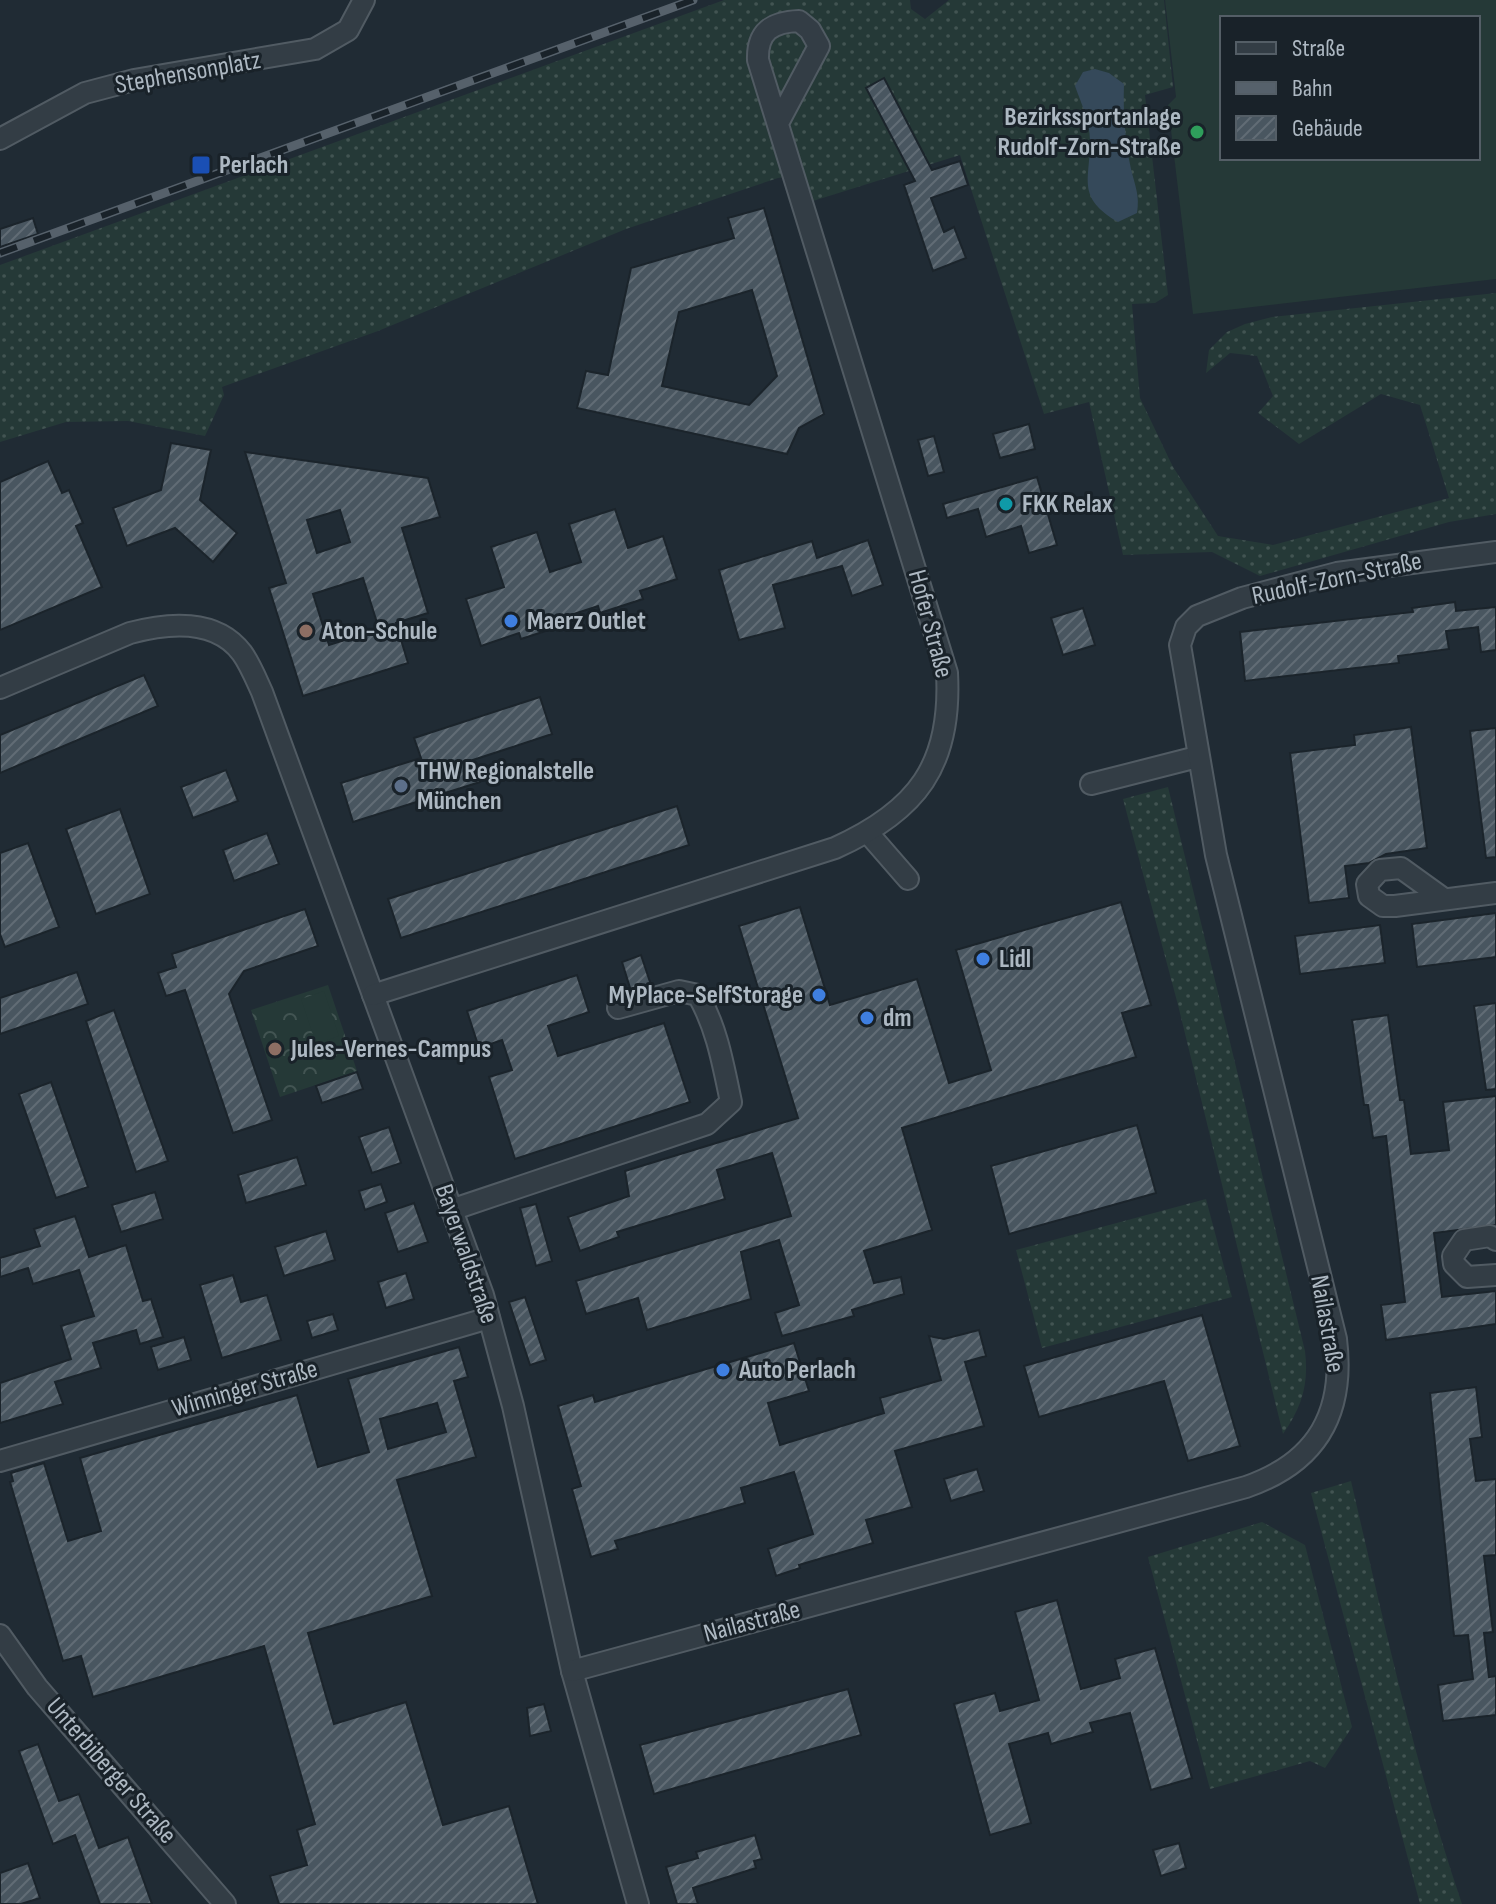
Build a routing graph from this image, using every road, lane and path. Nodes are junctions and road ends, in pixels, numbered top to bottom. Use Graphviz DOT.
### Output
graph roads {
  1 [pos="361,7"];
  2 [pos="778,123"];
  3 [pos="0,139"];
  4 [pos="1496,552"];
  5 [pos="1186,627"];
  6 [pos="0,688"];
  7 [pos="1197,757"];
  8 [pos="1091,784"];
  9 [pos="868,833"];
  10 [pos="908,879"];
  11 [pos="1496,893"];
  12 [pos="1444,899"];
  13 [pos="373,995"];
  14 [pos="618,1008"];
  15 [pos="451,1210"];
  16 [pos="1496,1240"];
  17 [pos="1496,1275"];
  18 [pos="489,1318"];
  19 [pos="0,1461"];
  20 [pos="0,1635"];
  21 [pos="572,1671"];
  22 [pos="225,1904"];
  23 [pos="638,1904"];
  1 -- 3 [label="street, Stephensonplatz"];
  2 -- 2 [label="street, Hofer Straße"];
  2 -- 9 [label="street, Hofer Straße"];
  4 -- 5 [label="street, Rudolf-Zorn-Straße"];
  5 -- 7 [label="street, Nailastraße"];
  6 -- 13 [label="street, Bayerwaldstraße"];
  7 -- 8 [label="street"];
  7 -- 21 [label="street, Nailastraße"];
  9 -- 10 [label="street"];
  9 -- 13 [label="street, Hofer Straße"];
  11 -- 12 [label="street"];
  13 -- 15 [label="street, Bayerwaldstraße"];
  14 -- 15 [label="street"];
  15 -- 18 [label="street, Bayerwaldstraße"];
  16 -- 17 [label="street"];
  18 -- 19 [label="street, Winninger Straße"];
  18 -- 21 [label="street, Bayerwaldstraße"];
  20 -- 22 [label="street, Unterbiberger Straße"];
  21 -- 23 [label="street, Bayerwaldstraße"];
}
